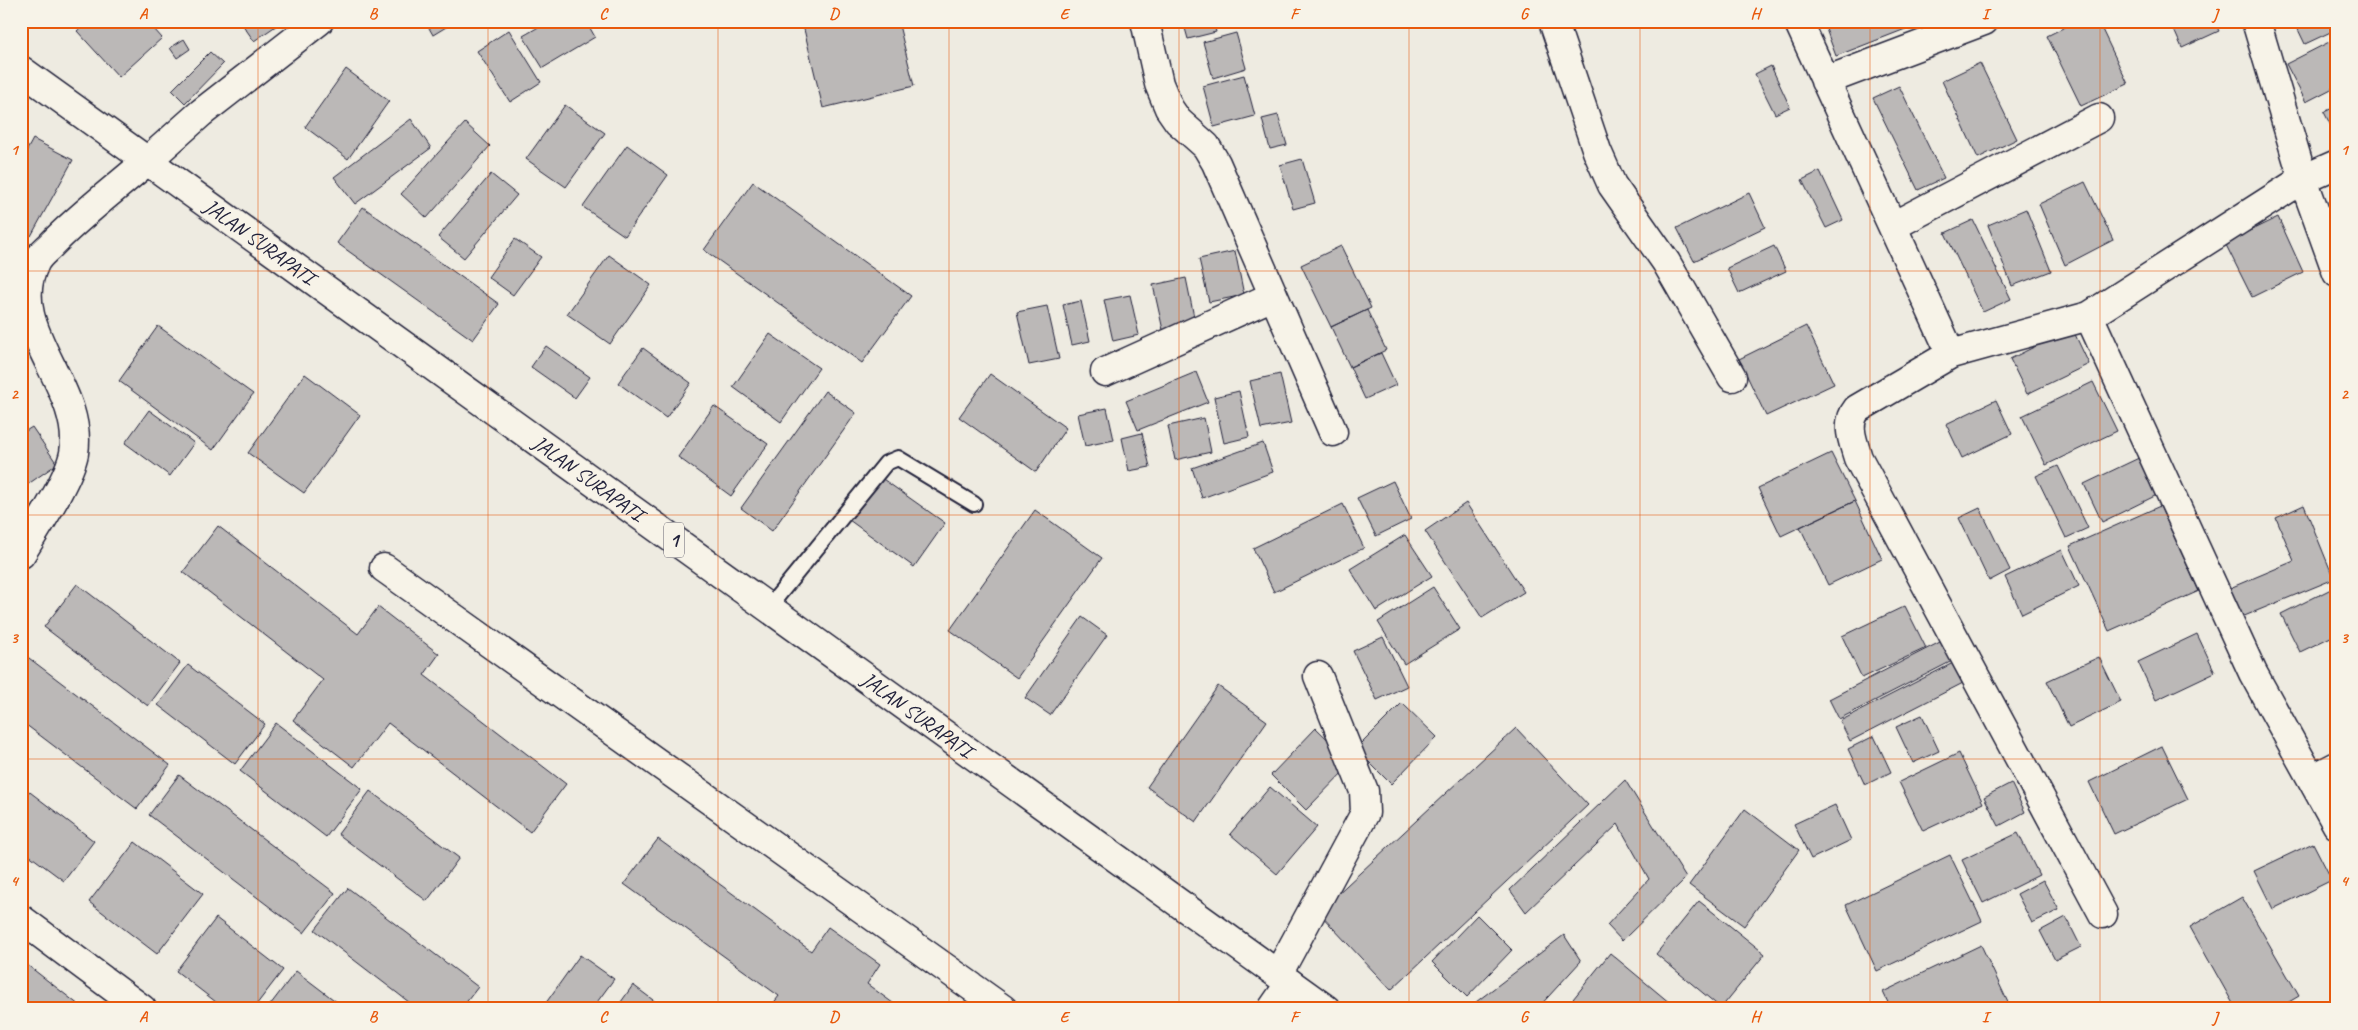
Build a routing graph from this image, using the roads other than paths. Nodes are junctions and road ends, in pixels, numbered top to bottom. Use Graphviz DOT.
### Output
graph roads {
  1 [pos="319,21"];
  2 [pos="1145,21"];
  3 [pos="1553,21"];
  4 [pos="1798,21"];
  5 [pos="1984,21"];
  6 [pos="2256,21"];
  7 [pos="21,70"];
  8 [pos="1825,82"];
  9 [pos="2099,118"];
  10 [pos="147,161"];
  11 [pos="2337,164"];
  12 [pos="2303,179"];
  13 [pos="1893,226"];
  14 [pos="2337,273"];
  15 [pos="1274,296"];
  16 [pos="2090,316"];
  17 [pos="1951,354"];
  18 [pos="1105,372"];
  19 [pos="1732,377"];
  20 [pos="1334,432"];
  21 [pos="974,504"];
  22 [pos="21,554"];
  23 [pos="384,568"];
  24 [pos="768,608"];
  25 [pos="1318,676"];
  26 [pos="2337,766"];
  27 [pos="2312,779"];
  28 [pos="2337,824"];
  29 [pos="2103,914"];
  30 [pos="21,919"];
  31 [pos="1284,978"];
  32 [pos="142,1009"];
  33 [pos="1003,1009"];
  34 [pos="1272,1009"];
  35 [pos="1326,1009"];
  1 -- 10 [label="main road"];
  2 -- 15 [label="main road"];
  3 -- 19 [label="main road"];
  4 -- 8 [label="main road"];
  5 -- 8 [label="main road"];
  6 -- 12 [label="main road"];
  7 -- 10 [label="main road, JALAN SURAPATI / 1"];
  8 -- 13 [label="main road"];
  9 -- 13 [label="main road"];
  10 -- 22 [label="main road"];
  10 -- 24 [label="main road, JALAN SURAPATI / 1"];
  11 -- 12 [label="main road"];
  12 -- 14 [label="main road"];
  12 -- 16 [label="main road"];
  13 -- 17 [label="main road"];
  15 -- 18 [label="main road"];
  15 -- 20 [label="main road"];
  16 -- 17 [label="main road"];
  16 -- 27 [label="main road"];
  17 -- 29 [label="main road"];
  21 -- 24 [label="lane"];
  23 -- 33 [label="main road"];
  24 -- 31 [label="main road, JALAN SURAPATI / 1"];
  25 -- 31 [label="main road"];
  26 -- 27 [label="main road"];
  27 -- 28 [label="main road"];
  30 -- 32 [label="main road"];
  31 -- 34 [label="main road"];
  31 -- 35 [label="main road, JALAN SURAPATI / 1"];
}
